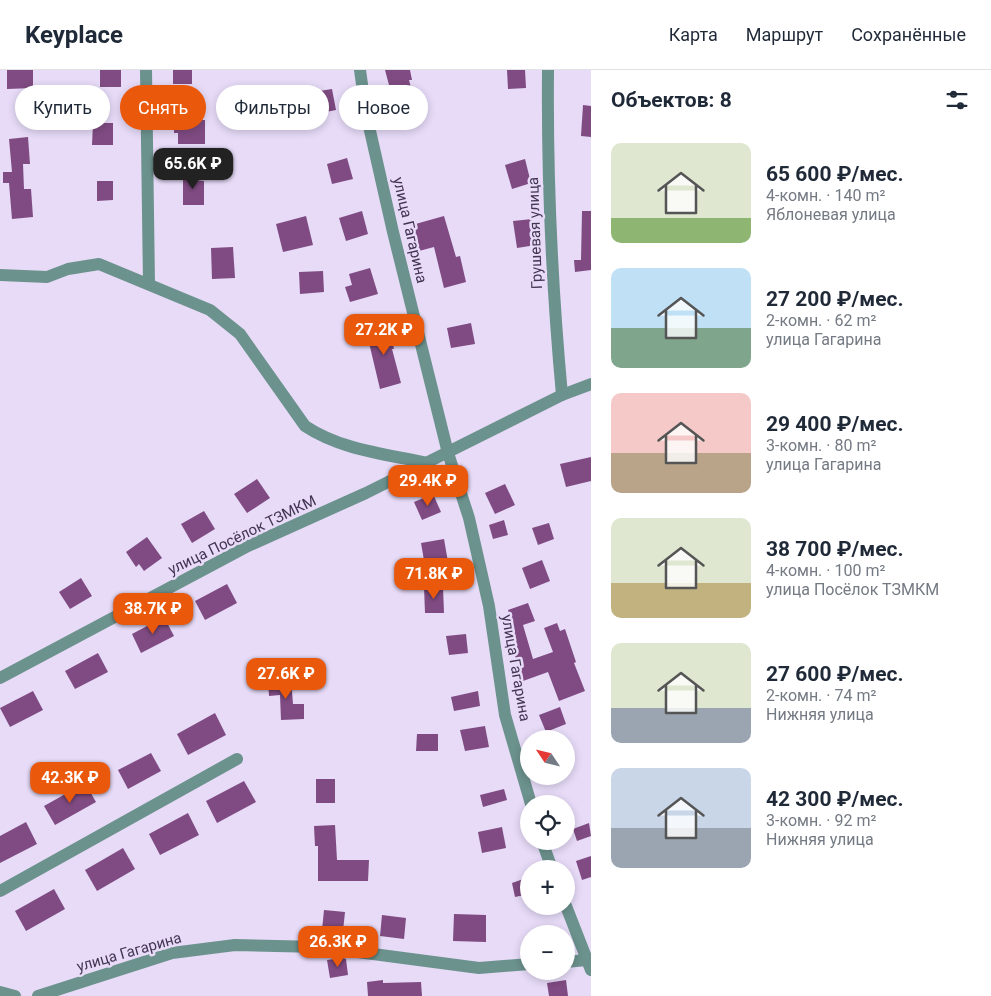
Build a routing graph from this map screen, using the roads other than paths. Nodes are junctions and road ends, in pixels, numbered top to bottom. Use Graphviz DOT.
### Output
graph roads {
  1 [pos="146,70"];
  2 [pos="360,70"];
  3 [pos="548,70"];
  4 [pos="0,275"];
  5 [pos="149,284"];
  6 [pos="591,384"];
  7 [pos="562,395"];
  8 [pos="448,453"];
  9 [pos="427,463"];
  10 [pos="0,678"];
  11 [pos="237,759"];
  12 [pos="528,795"];
  13 [pos="0,891"];
  14 [pos="570,915"];
  15 [pos="575,963"];
  16 [pos="520,965"];
  17 [pos="589,965"];
  18 [pos="0,992"];
  19 [pos="14,996"];
  20 [pos="38,996"];
  1 -- 5 [label="street"];
  2 -- 8 [label="street, улица Гагарина"];
  3 -- 7 [label="street, Грушевая улица"];
  4 -- 5 [label="street"];
  5 -- 9 [label="street"];
  6 -- 7 [label="street, улица Посёлок ТЗМКМ"];
  7 -- 8 [label="street, улица Посёлок ТЗМКМ"];
  8 -- 9 [label="street, улица Посёлок ТЗМКМ"];
  8 -- 12 [label="street, улица Гагарина"];
  9 -- 10 [label="street, улица Посёлок ТЗМКМ"];
  11 -- 13 [label="street"];
  14 -- 17 [label="street"];
  15 -- 17 [label="street"];
  16 -- 20 [label="street, улица Гагарина"];
  18 -- 19 [label="street"];
}
